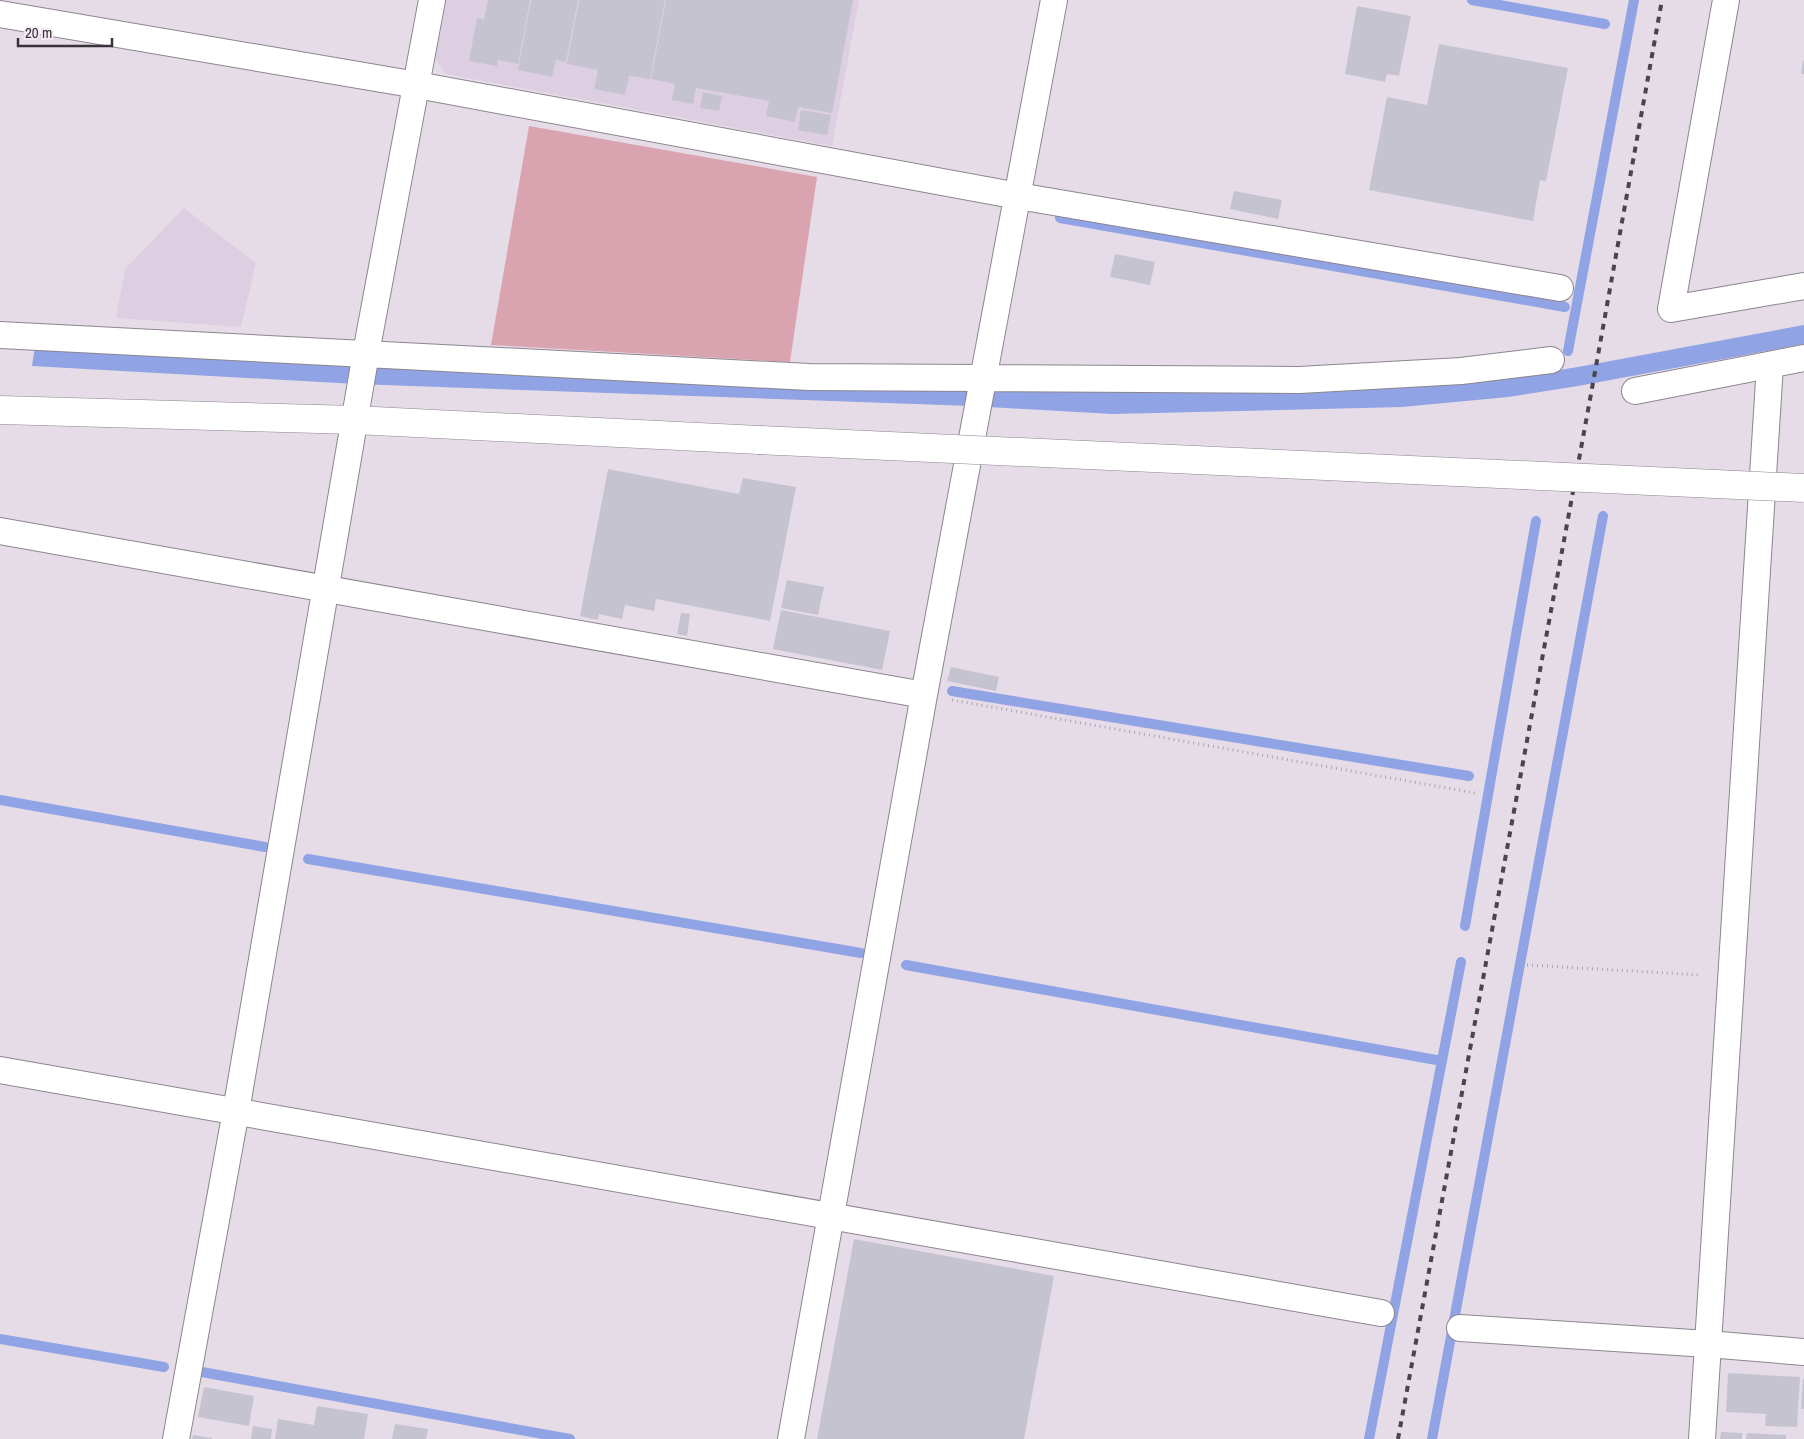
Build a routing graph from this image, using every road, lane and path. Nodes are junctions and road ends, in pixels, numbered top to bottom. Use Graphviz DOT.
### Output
graph roads {
  1 [pos="432,0"];
  2 [pos="1054,0"];
  3 [pos="1726,0"];
  4 [pos="0,14"];
  5 [pos="417,85"];
  6 [pos="1018,196"];
  7 [pos="1804,286"];
  8 [pos="1560,288"];
  9 [pos="0,335"];
  10 [pos="366,356"];
  11 [pos="1804,358"];
  12 [pos="1551,360"];
  13 [pos="1770,365"];
  14 [pos="984,380"];
  15 [pos="1635,391"];
  16 [pos="0,410"];
  17 [pos="355,420"];
  18 [pos="1804,488"];
  19 [pos="0,531"];
  20 [pos="326,590"];
  21 [pos="924,695"];
  22 [pos="1475,792"];
  23 [pos="1527,965"];
  24 [pos="1732,976"];
  25 [pos="0,1070"];
  26 [pos="236,1111"];
  27 [pos="830,1217"];
  28 [pos="1381,1314"];
  29 [pos="1460,1328"];
  30 [pos="1708,1344"];
  31 [pos="1804,1352"];
  32 [pos="176,1439"];
  33 [pos="791,1439"];
  34 [pos="1702,1439"];
  1 -- 5 [label="street"];
  2 -- 6 [label="street"];
  3 -- 7 [label="street"];
  4 -- 5 [label="street"];
  5 -- 6 [label="street"];
  5 -- 10 [label="street"];
  6 -- 8 [label="street"];
  6 -- 14 [label="street"];
  9 -- 10 [label="street"];
  10 -- 14 [label="street"];
  10 -- 17 [label="street"];
  11 -- 13 [label="street"];
  12 -- 14 [label="street"];
  13 -- 15 [label="street"];
  13 -- 24 [label="street"];
  14 -- 21 [label="street"];
  16 -- 17 [label="street"];
  17 -- 18 [label="street, bridge"];
  17 -- 20 [label="street"];
  19 -- 20 [label="street"];
  20 -- 21 [label="street"];
  20 -- 26 [label="street"];
  21 -- 22 [label="path"];
  21 -- 27 [label="street"];
  23 -- 24 [label="path"];
  24 -- 30 [label="street"];
  25 -- 26 [label="street"];
  26 -- 27 [label="street"];
  26 -- 32 [label="street"];
  27 -- 28 [label="street"];
  27 -- 33 [label="street"];
  29 -- 30 [label="street"];
  30 -- 31 [label="street"];
  30 -- 34 [label="street"];
}
